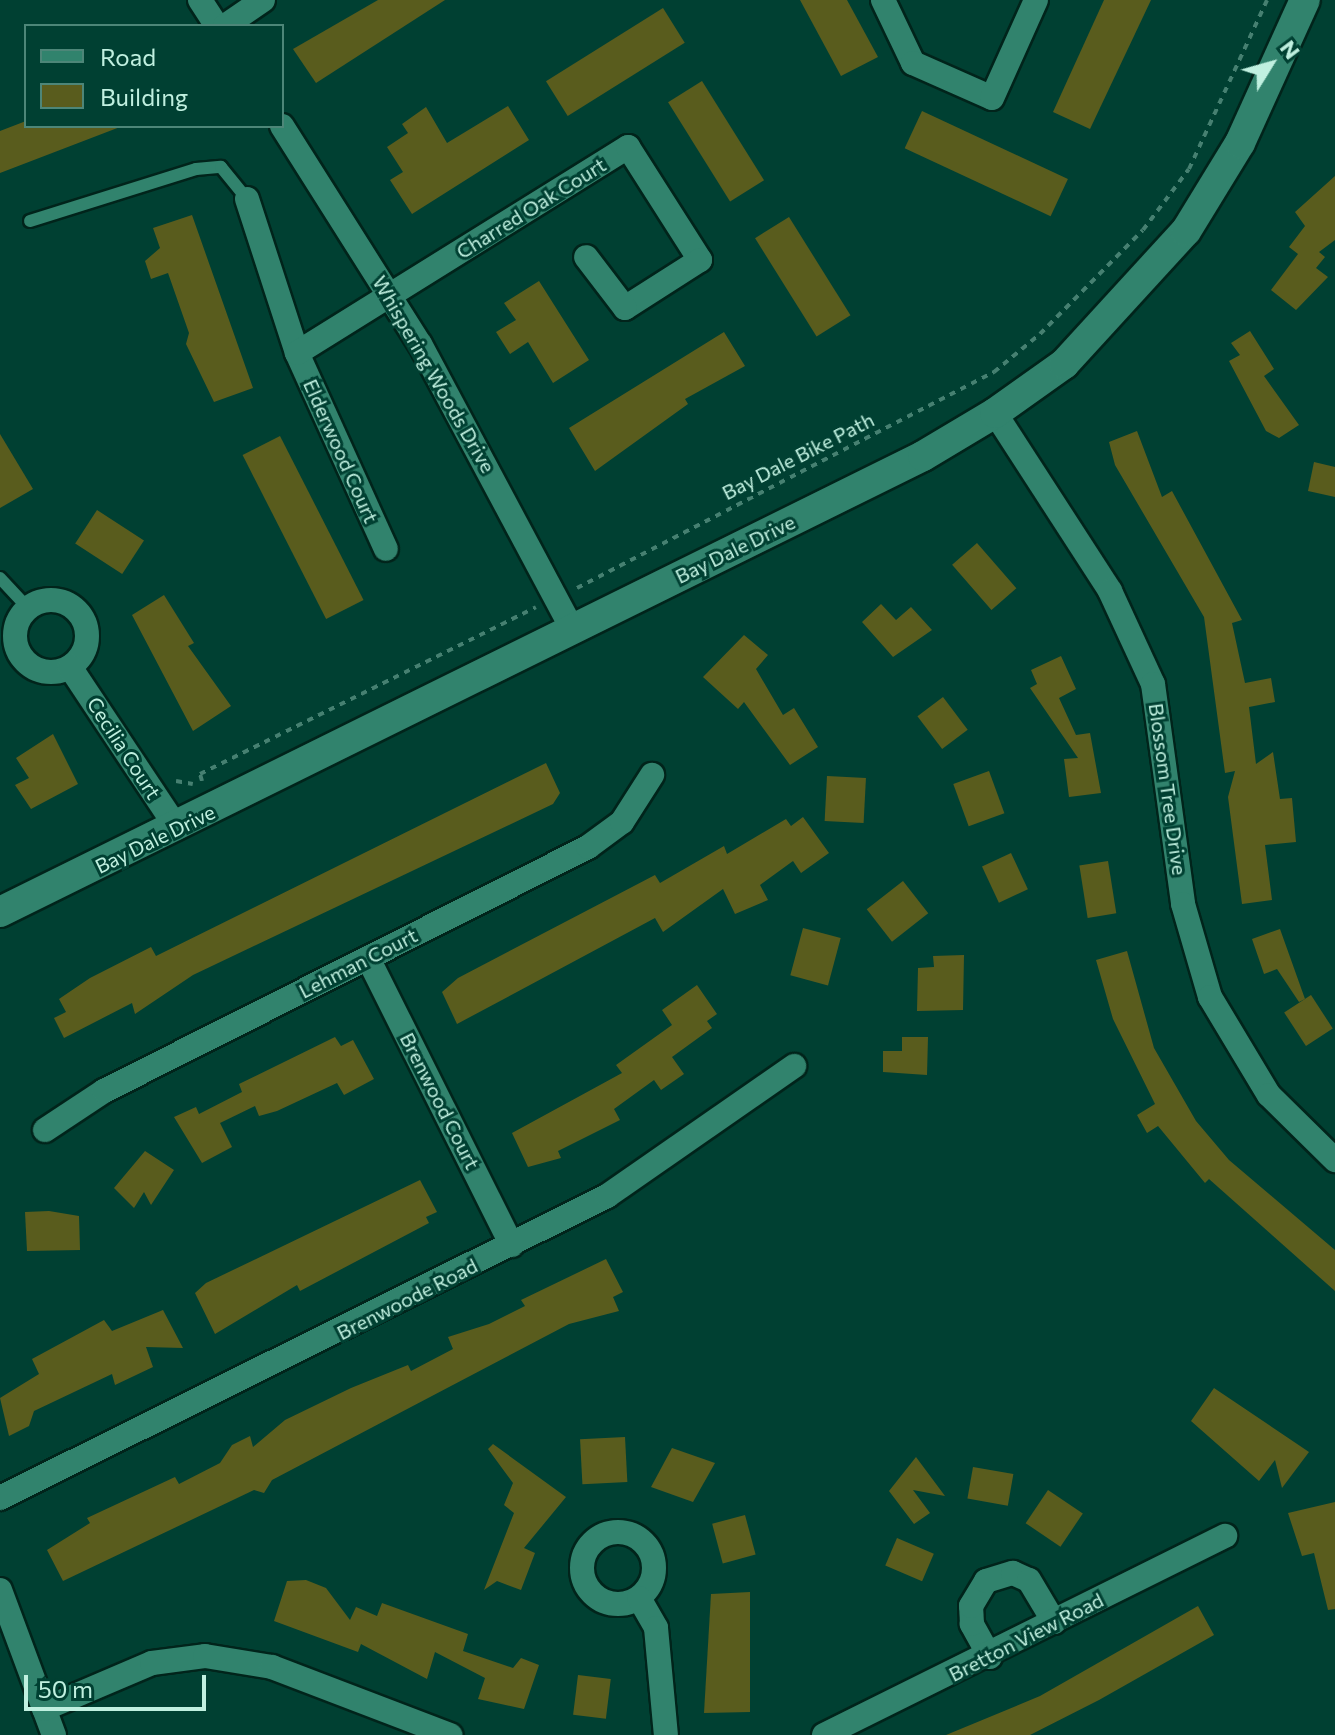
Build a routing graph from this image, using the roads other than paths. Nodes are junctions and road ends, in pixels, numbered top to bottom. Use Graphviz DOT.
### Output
graph roads {
  1 [pos="200,0"];
  2 [pos="263,0"];
  3 [pos="883,0"];
  4 [pos="1036,0"];
  5 [pos="1305,0"];
  6 [pos="216,24"];
  7 [pos="228,24"];
  8 [pos="283,128"];
  9 [pos="247,199"];
  10 [pos="30,221"];
  11 [pos="586,257"];
  12 [pos="392,295"];
  13 [pos="297,353"];
  14 [pos="995,413"];
  15 [pos="386,549"];
  16 [pos="0,578"];
  17 [pos="28,608"];
  18 [pos="573,630"];
  19 [pos="70,667"];
  20 [pos="652,775"];
  21 [pos="177,828"];
  22 [pos="0,912"];
  23 [pos="368,958"];
  24 [pos="794,1066"];
  25 [pos="45,1130"];
  26 [pos="1335,1160"];
  27 [pos="512,1245"];
  28 [pos="0,1498"];
  29 [pos="1225,1536"];
  30 [pos="0,1590"];
  31 [pos="639,1598"];
  32 [pos="1054,1622"];
  33 [pos="990,1657"];
  34 [pos="44,1709"];
  35 [pos="54,1735"];
  36 [pos="450,1735"];
  37 [pos="666,1735"];
  38 [pos="824,1735"];
  1 -- 6 [label="street"];
  2 -- 7 [label="street"];
  3 -- 4 [label="street"];
  5 -- 14 [label="street, Bay Dale Drive"];
  8 -- 12 [label="street, Whispering Woods Drive"];
  9 -- 10 [label="lane"];
  9 -- 13 [label="street, Elderwood Court"];
  11 -- 12 [label="street, Charred Oak Court"];
  12 -- 13 [label="street"];
  12 -- 18 [label="street, Whispering Woods Drive"];
  13 -- 15 [label="street, Elderwood Court"];
  14 -- 18 [label="street, Bay Dale Drive"];
  14 -- 26 [label="street, Blossom Tree Drive"];
  16 -- 17 [label="lane"];
  17 -- 19 [label="street"];
  17 -- 19 [label="street"];
  18 -- 21 [label="street, Bay Dale Drive"];
  19 -- 21 [label="street, Cecilia Court"];
  20 -- 23 [label="street, Lehman Court"];
  21 -- 22 [label="street, Bay Dale Drive"];
  23 -- 25 [label="street, Lehman Court"];
  23 -- 27 [label="street, Brenwood Court"];
  24 -- 27 [label="street, Brenwoode Road"];
  27 -- 28 [label="street, Brenwoode Road"];
  29 -- 32 [label="street, Bretton View Road"];
  30 -- 34 [label="street"];
  31 -- 37 [label="street"];
  32 -- 33 [label="street, Bretton View Road"];
  32 -- 33 [label="street"];
  33 -- 38 [label="street, Bretton View Road"];
  34 -- 35 [label="street"];
  34 -- 36 [label="street"];
}
